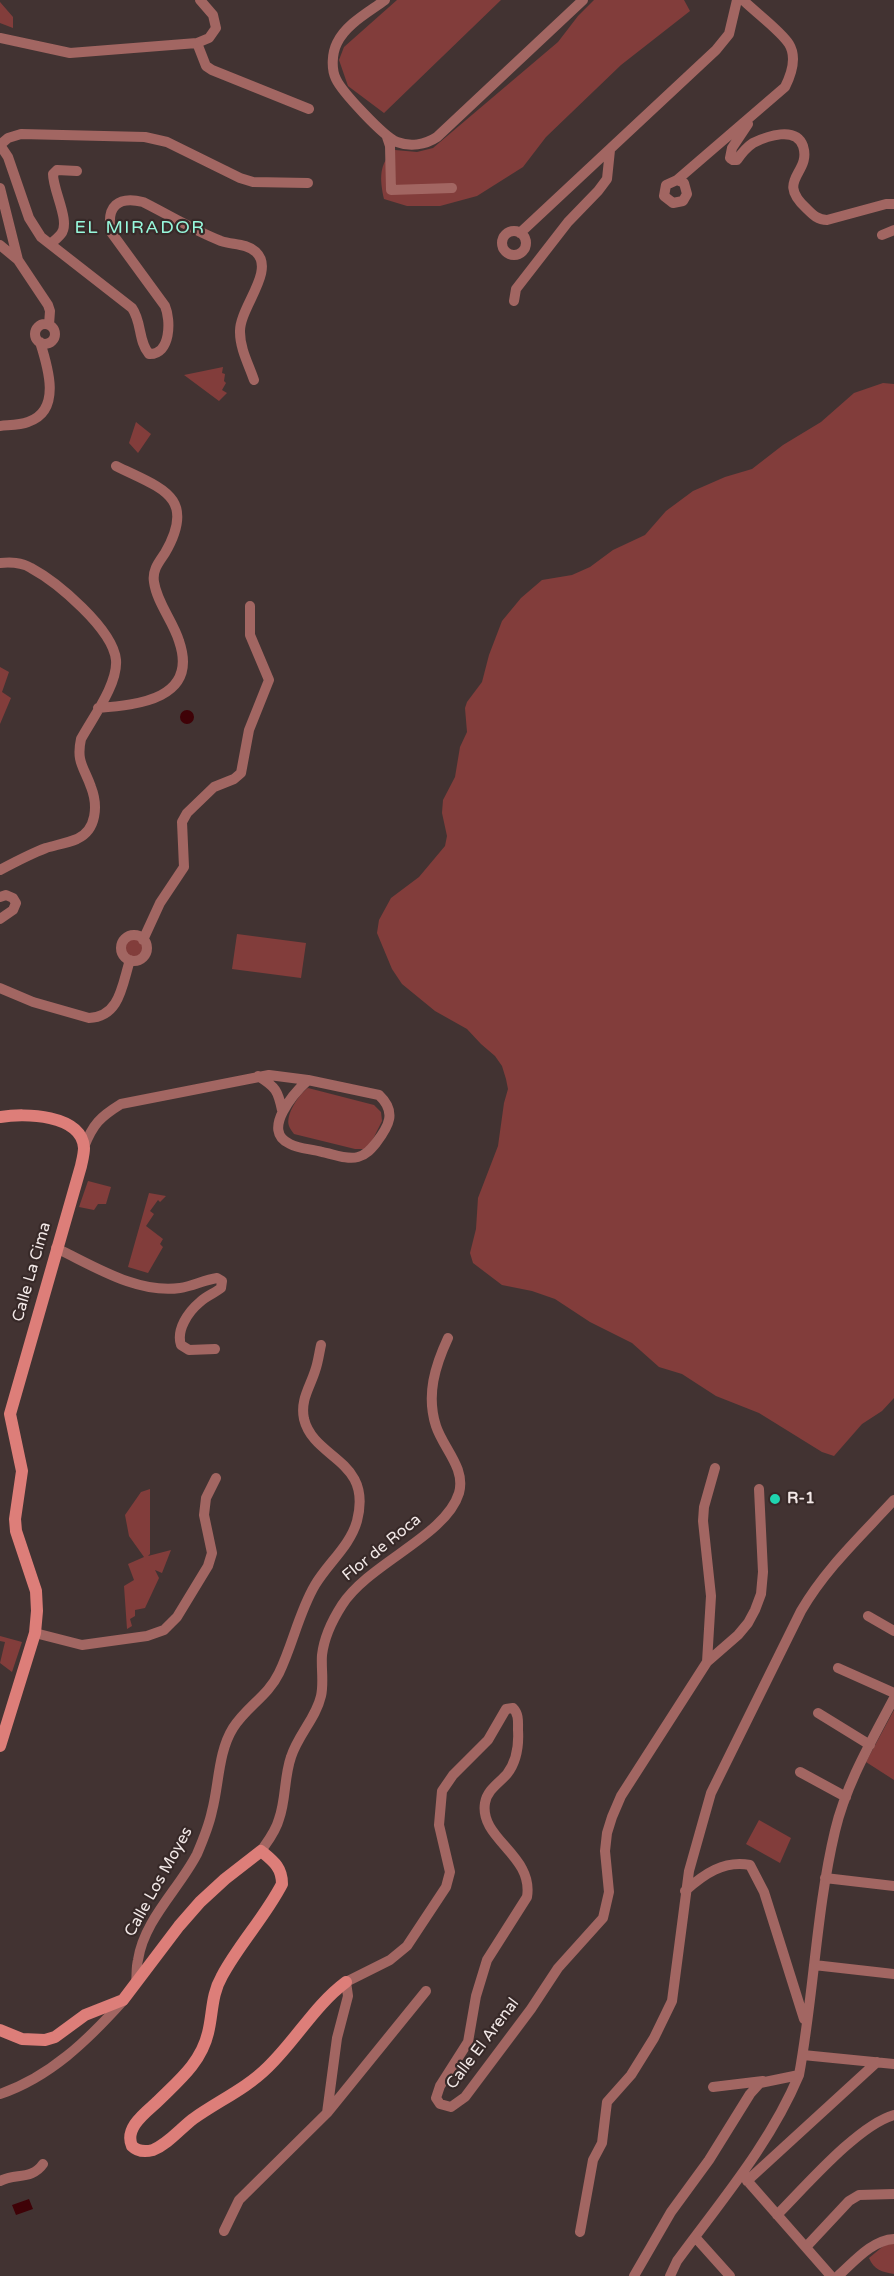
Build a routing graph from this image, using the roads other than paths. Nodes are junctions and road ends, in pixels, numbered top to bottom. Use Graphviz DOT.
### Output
graph roads {
  1 [pos="200,0"];
  2 [pos="385,0"];
  3 [pos="583,0"];
  4 [pos="737,0"];
  5 [pos="743,0"];
  6 [pos="0,39"];
  7 [pos="197,43"];
  8 [pos="309,109"];
  9 [pos="754,113"];
  10 [pos="387,137"];
  11 [pos="0,145"];
  12 [pos="610,150"];
  13 [pos="77,171"];
  14 [pos="677,180"];
  15 [pos="308,183"];
  16 [pos="0,188"];
  17 [pos="452,188"];
  18 [pos="894,204"];
  19 [pos="894,230"];
  20 [pos="520,233"];
  21 [pos="882,234"];
  22 [pos="0,244"];
  23 [pos="50,244"];
  24 [pos="18,260"];
  25 [pos="514,301"];
  26 [pos="49,325"];
  27 [pos="40,342"];
  28 [pos="52,342"];
  29 [pos="46,363"];
  30 [pos="254,380"];
  31 [pos="0,426"];
  32 [pos="116,466"];
  33 [pos="0,563"];
  34 [pos="250,606"];
  35 [pos="98,708"];
  36 [pos="0,870"];
  37 [pos="0,897"];
  38 [pos="0,919"];
  39 [pos="143,940"];
  40 [pos="130,960"];
  41 [pos="0,988"];
  42 [pos="258,1076"];
  43 [pos="308,1080"];
  44 [pos="282,1110"];
  45 [pos="0,1117"];
  46 [pos="84,1147"];
  47 [pos="56,1248"];
  48 [pos="448,1338"];
  49 [pos="321,1345"];
  50 [pos="215,1349"];
  51 [pos="715,1468"];
  52 [pos="216,1478"];
  53 [pos="759,1489"];
  54 [pos="894,1500"];
  55 [pos="868,1616"];
  56 [pos="894,1631"];
  57 [pos="34,1633"];
  58 [pos="707,1662"];
  59 [pos="838,1668"];
  60 [pos="894,1695"];
  61 [pos="818,1713"];
  62 [pos="870,1745"];
  63 [pos="0,1746"];
  64 [pos="800,1772"];
  65 [pos="846,1797"];
  66 [pos="261,1851"];
  67 [pos="825,1878"];
  68 [pos="894,1886"];
  69 [pos="686,1891"];
  70 [pos="814,1965"];
  71 [pos="894,1974"];
  72 [pos="345,1982"];
  73 [pos="136,1983"];
  74 [pos="426,1991"];
  75 [pos="123,2000"];
  76 [pos="806,2025"];
  77 [pos="0,2030"];
  78 [pos="803,2055"];
  79 [pos="877,2062"];
  80 [pos="894,2064"];
  81 [pos="799,2075"];
  82 [pos="769,2080"];
  83 [pos="713,2087"];
  84 [pos="0,2094"];
  85 [pos="327,2113"];
  86 [pos="894,2115"];
  87 [pos="43,2164"];
  88 [pos="745,2178"];
  89 [pos="0,2181"];
  90 [pos="894,2194"];
  91 [pos="777,2215"];
  92 [pos="224,2231"];
  93 [pos="580,2232"];
  94 [pos="695,2237"];
  95 [pos="894,2239"];
  96 [pos="806,2247"];
  97 [pos="634,2276"];
  98 [pos="670,2276"];
  99 [pos="730,2276"];
  100 [pos="831,2276"];
  101 [pos="838,2276"];
  1 -- 7 [label="street"];
  2 -- 10 [label="street"];
  3 -- 10 [label="street"];
  4 -- 12 [label="street"];
  5 -- 9 [label="street"];
  6 -- 7 [label="street"];
  7 -- 8 [label="street"];
  9 -- 14 [label="street"];
  9 -- 18 [label="street"];
  10 -- 17 [label="street"];
  11 -- 15 [label="street"];
  11 -- 23 [label="street"];
  12 -- 20 [label="street"];
  12 -- 25 [label="street"];
  13 -- 23 [label="street"];
  16 -- 24 [label="street"];
  19 -- 21 [label="street"];
  22 -- 24 [label="street"];
  23 -- 30 [label="street"];
  24 -- 26 [label="street"];
  26 -- 27 [label="street"];
  26 -- 28 [label="street"];
  27 -- 28 [label="street"];
  27 -- 29 [label="street"];
  28 -- 29 [label="street"];
  29 -- 31 [label="street"];
  32 -- 35 [label="street"];
  33 -- 35 [label="street"];
  34 -- 39 [label="street"];
  35 -- 36 [label="street"];
  37 -- 38 [label="street"];
  39 -- 40 [label="street"];
  39 -- 40 [label="street"];
  40 -- 41 [label="street"];
  42 -- 43 [label="street"];
  42 -- 44 [label="street"];
  42 -- 46 [label="street"];
  43 -- 44 [label="street"];
  43 -- 44 [label="street"];
  45 -- 46 [label="street"];
  46 -- 47 [label="street, Calle La Cima"];
  47 -- 50 [label="street"];
  47 -- 57 [label="street, Calle La Cima"];
  48 -- 66 [label="street, Flor de Roca"];
  49 -- 73 [label="street, Calle Los Moyes"];
  51 -- 58 [label="street"];
  52 -- 57 [label="street"];
  53 -- 58 [label="street, Calle El Arenal"];
  54 -- 69 [label="street"];
  55 -- 56 [label="street"];
  57 -- 63 [label="street, Calle La Cima"];
  58 -- 72 [label="street, Calle El Arenal"];
  59 -- 60 [label="street"];
  60 -- 62 [label="street"];
  61 -- 62 [label="street"];
  62 -- 65 [label="street"];
  64 -- 65 [label="street"];
  65 -- 67 [label="street"];
  66 -- 72 [label="street, Calle El Arenal"];
  66 -- 73 [label="street, Flor de Roca"];
  67 -- 68 [label="street"];
  67 -- 70 [label="street"];
  69 -- 76 [label="street"];
  69 -- 93 [label="street"];
  70 -- 71 [label="street"];
  70 -- 76 [label="street"];
  72 -- 85 [label="street"];
  73 -- 75 [label="street"];
  74 -- 85 [label="street"];
  75 -- 77 [label="street"];
  75 -- 84 [label="street"];
  76 -- 78 [label="street"];
  78 -- 79 [label="street"];
  78 -- 81 [label="street"];
  79 -- 80 [label="street"];
  79 -- 88 [label="street"];
  81 -- 82 [label="street"];
  81 -- 88 [label="street"];
  82 -- 83 [label="street"];
  82 -- 97 [label="street"];
  85 -- 92 [label="street"];
  86 -- 91 [label="street"];
  87 -- 89 [label="street"];
  88 -- 91 [label="street"];
  88 -- 94 [label="street"];
  90 -- 96 [label="street"];
  91 -- 96 [label="street"];
  94 -- 98 [label="street"];
  94 -- 99 [label="street"];
  95 -- 101 [label="street"];
  96 -- 100 [label="street"];
}
